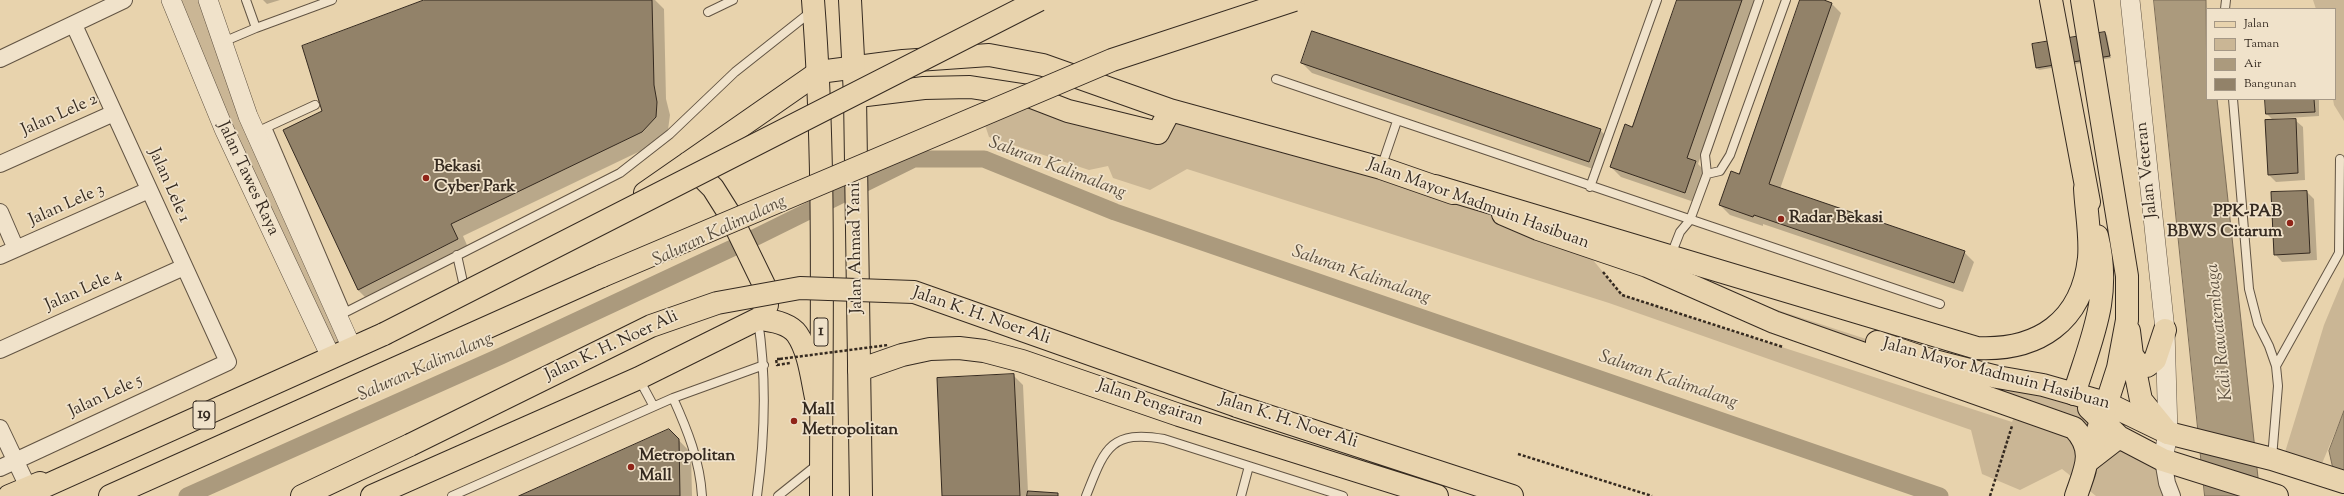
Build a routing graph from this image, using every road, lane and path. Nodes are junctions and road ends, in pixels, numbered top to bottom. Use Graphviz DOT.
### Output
graph roads {
  1 [pos="124,0"];
  2 [pos="171,0"];
  3 [pos="208,0"];
  4 [pos="246,0"];
  5 [pos="332,0"];
  6 [pos="733,0"];
  7 [pos="850,0"];
  8 [pos="1039,0"];
  9 [pos="1294,0"];
  10 [pos="1657,0"];
  11 [pos="1759,0"];
  12 [pos="1786,0"];
  13 [pos="2051,0"];
  14 [pos="2082,0"];
  15 [pos="2130,0"];
  16 [pos="813,5"];
  17 [pos="708,12"];
  18 [pos="74,25"];
  19 [pos="256,28"];
  20 [pos="223,42"];
  21 [pos="0,58"];
  22 [pos="855,67"];
  23 [pos="819,72"];
  24 [pos="1276,79"];
  25 [pos="855,96"];
  26 [pos="1029,96"];
  27 [pos="2233,100"];
  28 [pos="315,104"];
  29 [pos="820,106"];
  30 [pos="1170,110"];
  31 [pos="114,113"];
  32 [pos="1397,121"];
  33 [pos="257,125"];
  34 [pos="224,129"];
  35 [pos="2340,158"];
  36 [pos="688,163"];
  37 [pos="0,164"];
  38 [pos="1381,168"];
  39 [pos="1707,174"];
  40 [pos="1590,187"];
  41 [pos="2085,188"];
  42 [pos="149,190"];
  43 [pos="0,212"];
  44 [pos="1690,220"];
  45 [pos="16,249"];
  46 [pos="456,255"];
  47 [pos="0,256"];
  48 [pos="1660,265"];
  49 [pos="184,267"];
  50 [pos="465,292"];
  51 [pos="1940,304"];
  52 [pos="766,320"];
  53 [pos="2127,320"];
  54 [pos="2165,330"];
  55 [pos="888,345"];
  56 [pos="351,346"];
  57 [pos="0,350"];
  58 [pos="330,355"];
  59 [pos="2132,355"];
  60 [pos="776,359"];
  61 [pos="228,362"];
  62 [pos="764,365"];
  63 [pos="2276,366"];
  64 [pos="859,370"];
  65 [pos="639,378"];
  66 [pos="2074,394"];
  67 [pos="673,398"];
  68 [pos="652,405"];
  69 [pos="2104,411"];
  70 [pos="822,424"];
  71 [pos="0,428"];
  72 [pos="2168,433"];
  73 [pos="2119,437"];
  74 [pos="1518,454"];
  75 [pos="2272,459"];
  76 [pos="15,461"];
  77 [pos="821,462"];
  78 [pos="2173,463"];
  79 [pos="2087,464"];
  80 [pos="1249,466"];
  81 [pos="0,468"];
  82 [pos="1998,470"];
  83 [pos="2337,480"];
  84 [pos="17,494"];
  85 [pos="110,496"];
  86 [pos="302,496"];
  87 [pos="372,496"];
  88 [pos="452,496"];
  89 [pos="702,496"];
  90 [pos="757,496"];
  91 [pos="778,496"];
  92 [pos="821,496"];
  93 [pos="861,496"];
  94 [pos="1086,496"];
  95 [pos="1241,496"];
  96 [pos="1343,496"];
  97 [pos="1437,496"];
  98 [pos="1512,496"];
  99 [pos="1652,496"];
  100 [pos="1990,496"];
  101 [pos="2076,496"];
  102 [pos="2172,496"];
  103 [pos="2277,496"];
  1 -- 18 [label="street"];
  2 -- 34 [label="street, Jalan Tawes Raya"];
  3 -- 20 [label="street, Jalan Tawes Raya"];
  4 -- 19 [label="lane"];
  5 -- 19 [label="lane"];
  6 -- 17 [label="lane"];
  7 -- 22 [label="main road, Jalan Ahmad Yani"];
  8 -- 84 [label="main road, 19, bridge"];
  9 -- 26 [label="main road, bridge"];
  10 -- 40 [label="lane"];
  11 -- 39 [label="lane"];
  12 -- 39 [label="lane"];
  13 -- 41 [label="main road"];
  14 -- 53 [label="main road"];
  15 -- 54 [label="street, Jalan Veteran"];
  16 -- 23 [label="main road, Jalan Ahmad Yani / 1"];
  16 -- 46 [label="lane"];
  18 -- 21 [label="street"];
  18 -- 31 [label="street, Jalan Lele 1"];
  19 -- 20 [label="lane"];
  20 -- 33 [label="street, Jalan Tawes Raya"];
  22 -- 23 [label="main road, Jalan Mayor Madmuin Hasibuan"];
  22 -- 25 [label="main road, Jalan Ahmad Yani"];
  22 -- 30 [label="main road, Jalan Mayor Madmuin Hasibuan"];
  23 -- 29 [label="main road, Jalan Ahmad Yani / 1"];
  23 -- 36 [label="main road"];
  24 -- 32 [label="lane"];
  25 -- 26 [label="main road"];
  25 -- 29 [label="main road"];
  25 -- 64 [label="main road, Jalan Ahmad Yani"];
  26 -- 30 [label="main road"];
  26 -- 85 [label="main road, 19, bridge"];
  27 -- 63 [label="lane"];
  28 -- 33 [label="lane"];
  29 -- 70 [label="main road, Jalan Ahmad Yani / 1"];
  30 -- 38 [label="main road, Jalan Mayor Madmuin Hasibuan"];
  31 -- 37 [label="street, Jalan Lele 2"];
  31 -- 42 [label="street, Jalan Lele 1"];
  32 -- 38 [label="lane"];
  32 -- 40 [label="lane"];
  33 -- 34 [label="street"];
  33 -- 46 [label="lane"];
  33 -- 56 [label="street, Jalan Tawes Raya"];
  34 -- 58 [label="street, Jalan Tawes Raya"];
  35 -- 63 [label="lane"];
  36 -- 50 [label="main road"];
  36 -- 52 [label="main road"];
  38 -- 48 [label="main road, Jalan Mayor Madmuin Hasibuan"];
  39 -- 44 [label="lane"];
  40 -- 44 [label="lane"];
  41 -- 48 [label="main road"];
  41 -- 66 [label="main road"];
  42 -- 45 [label="street, Jalan Lele 3"];
  42 -- 49 [label="street, Jalan Lele 1"];
  43 -- 45 [label="street"];
  44 -- 48 [label="lane"];
  44 -- 51 [label="lane"];
  45 -- 47 [label="street, Jalan Lele 3"];
  46 -- 50 [label="lane"];
  48 -- 66 [label="main road, Jalan Mayor Madmuin Hasibuan"];
  48 -- 79 [label="main road, Jalan Mayor Madmuin Hasibuan"];
  49 -- 57 [label="street, Jalan Lele 4"];
  49 -- 61 [label="street, Jalan Lele 1"];
  50 -- 56 [label="main road"];
  52 -- 62 [label="lane"];
  52 -- 65 [label="main road"];
  52 -- 70 [label="main road, Jalan Ahmad Yani"];
  53 -- 59 [label="main road"];
  53 -- 69 [label="main road"];
  54 -- 59 [label="main road"];
  54 -- 72 [label="street, Jalan Veteran"];
  55 -- 60 [label="path, bridge"];
  56 -- 58 [label="main road"];
  58 -- 84 [label="main road"];
  59 -- 72 [label="main road"];
  61 -- 76 [label="street, Jalan Lele 5"];
  62 -- 67 [label="lane"];
  62 -- 90 [label="lane"];
  63 -- 75 [label="lane"];
  64 -- 93 [label="main road, Jalan Ahmad Yani"];
  64 -- 97 [label="main road, Jalan Pengairan"];
  65 -- 68 [label="lane"];
  65 -- 87 [label="main road"];
  66 -- 69 [label="main road"];
  67 -- 68 [label="lane"];
  67 -- 89 [label="lane"];
  68 -- 88 [label="lane"];
  69 -- 72 [label="main road, Jalan Mayor Madmuin Hasibuan"];
  69 -- 73 [label="main road"];
  69 -- 79 [label="main road"];
  70 -- 77 [label="main road, Jalan Ahmad Yani / 1"];
  71 -- 76 [label="street"];
  72 -- 75 [label="main road, Jalan Mayor Madmuin Hasibuan"];
  72 -- 78 [label="street, Jalan Veteran"];
  73 -- 78 [label="main road, Jalan Mayor Madmuin Hasibuan"];
  73 -- 79 [label="main road, Jalan Mayor Madmuin Hasibuan"];
  74 -- 99 [label="path"];
  75 -- 83 [label="main road, Jalan Mayor Madmuin Hasibuan"];
  76 -- 81 [label="street, Jalan Lele 5"];
  76 -- 84 [label="street"];
  77 -- 91 [label="lane"];
  77 -- 92 [label="main road, Jalan Ahmad Yani / 1"];
  78 -- 102 [label="street"];
  78 -- 103 [label="main road, Jalan Mayor Madmuin Hasibuan"];
  79 -- 101 [label="main road"];
  80 -- 94 [label="lane"];
  80 -- 95 [label="lane"];
  80 -- 96 [label="lane"];
  82 -- 100 [label="path"];
  86 -- 98 [label="main road, Jalan K. H. Noer Ali, bridge"];
}
